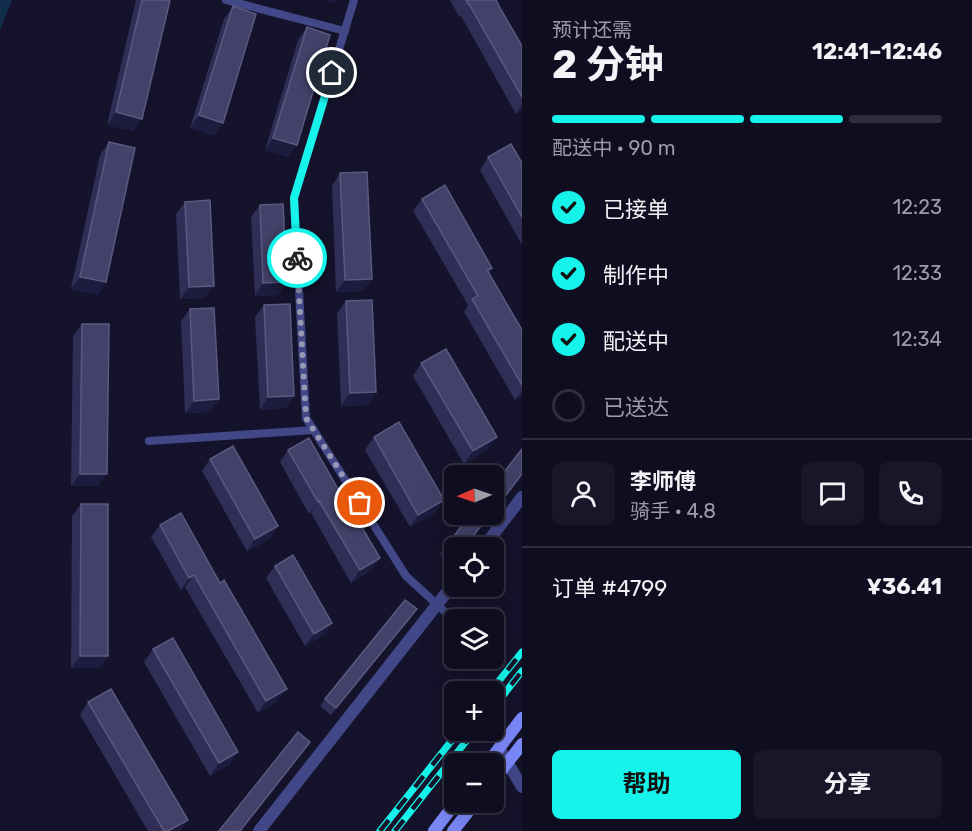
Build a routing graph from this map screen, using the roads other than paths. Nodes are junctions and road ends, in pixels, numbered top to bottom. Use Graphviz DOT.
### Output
graph roads {
  1 [pos="226,0"];
  2 [pos="354,0"];
  3 [pos="345,31"];
  4 [pos="314,430"];
  5 [pos="149,441"];
  6 [pos="522,497"];
  7 [pos="491,537"];
  8 [pos="444,597"];
  9 [pos="438,605"];
  10 [pos="444,611"];
  11 [pos="522,718"];
  12 [pos="522,744"];
  13 [pos="499,748"];
  14 [pos="495,753"];
  15 [pos="507,762"];
  16 [pos="504,766"];
  17 [pos="522,787"];
  18 [pos="448,813"];
  19 [pos="467,813"];
  20 [pos="259,831"];
  21 [pos="434,831"];
  22 [pos="453,831"];
  1 -- 3 [label="lane"];
  2 -- 3 [label="lane"];
  3 -- 4 [label="lane"];
  4 -- 5 [label="lane"];
  4 -- 9 [label="lane"];
  6 -- 7 [label="street"];
  8 -- 9 [label="street"];
  9 -- 10 [label="lane"];
  9 -- 20 [label="street"];
  11 -- 13 [label="street"];
  12 -- 15 [label="street"];
  13 -- 14 [label="street"];
  13 -- 15 [label="street"];
  15 -- 16 [label="street"];
  15 -- 17 [label="street"];
  18 -- 21 [label="street"];
  19 -- 22 [label="street"];
}
